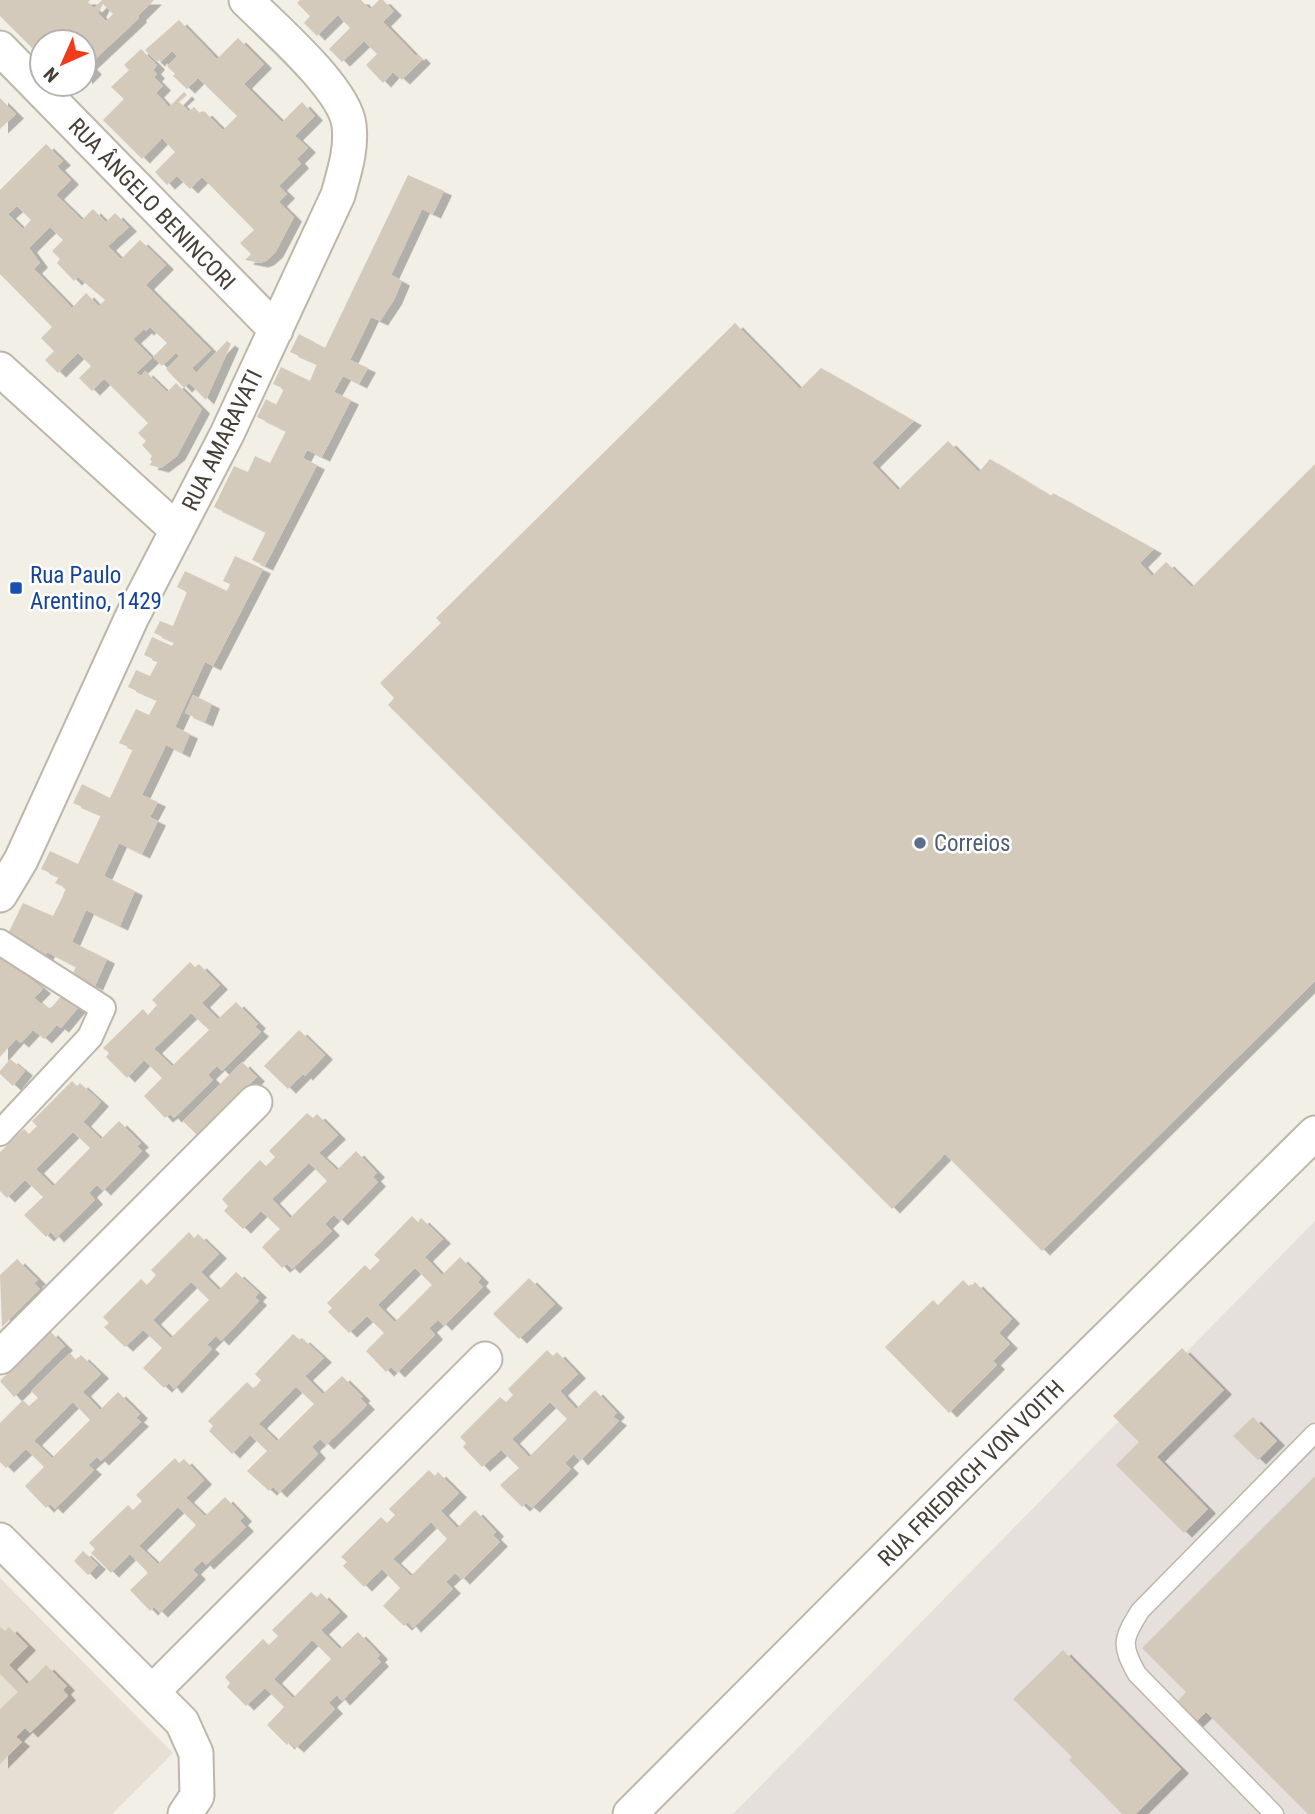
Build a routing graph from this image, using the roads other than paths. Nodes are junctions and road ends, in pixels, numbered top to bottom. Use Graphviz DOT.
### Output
graph roads {
  1 [pos="246,0"];
  2 [pos="0,48"];
  3 [pos="276,330"];
  4 [pos="0,369"];
  5 [pos="177,530"];
  6 [pos="0,895"];
  7 [pos="0,942"];
  8 [pos="256,1102"];
  9 [pos="0,1133"];
  10 [pos="1315,1133"];
  11 [pos="0,1357"];
  12 [pos="485,1359"];
  13 [pos="1315,1433"];
  14 [pos="0,1540"];
  15 [pos="153,1691"];
  16 [pos="185,1814"];
  17 [pos="630,1814"];
  18 [pos="1274,1814"];
  1 -- 3 [label="street, RUA AMARAVATI"];
  2 -- 3 [label="street, RUA ÂNGELO BENINCORI"];
  3 -- 5 [label="street, RUA AMARAVATI"];
  4 -- 5 [label="street"];
  5 -- 6 [label="street, RUA AMARAVATI"];
  7 -- 9 [label="street"];
  8 -- 11 [label="street"];
  10 -- 17 [label="street, RUA FRIEDRICH VON VOITH"];
  12 -- 15 [label="street"];
  13 -- 18 [label="lane"];
  14 -- 15 [label="street"];
  15 -- 16 [label="street"];
}
